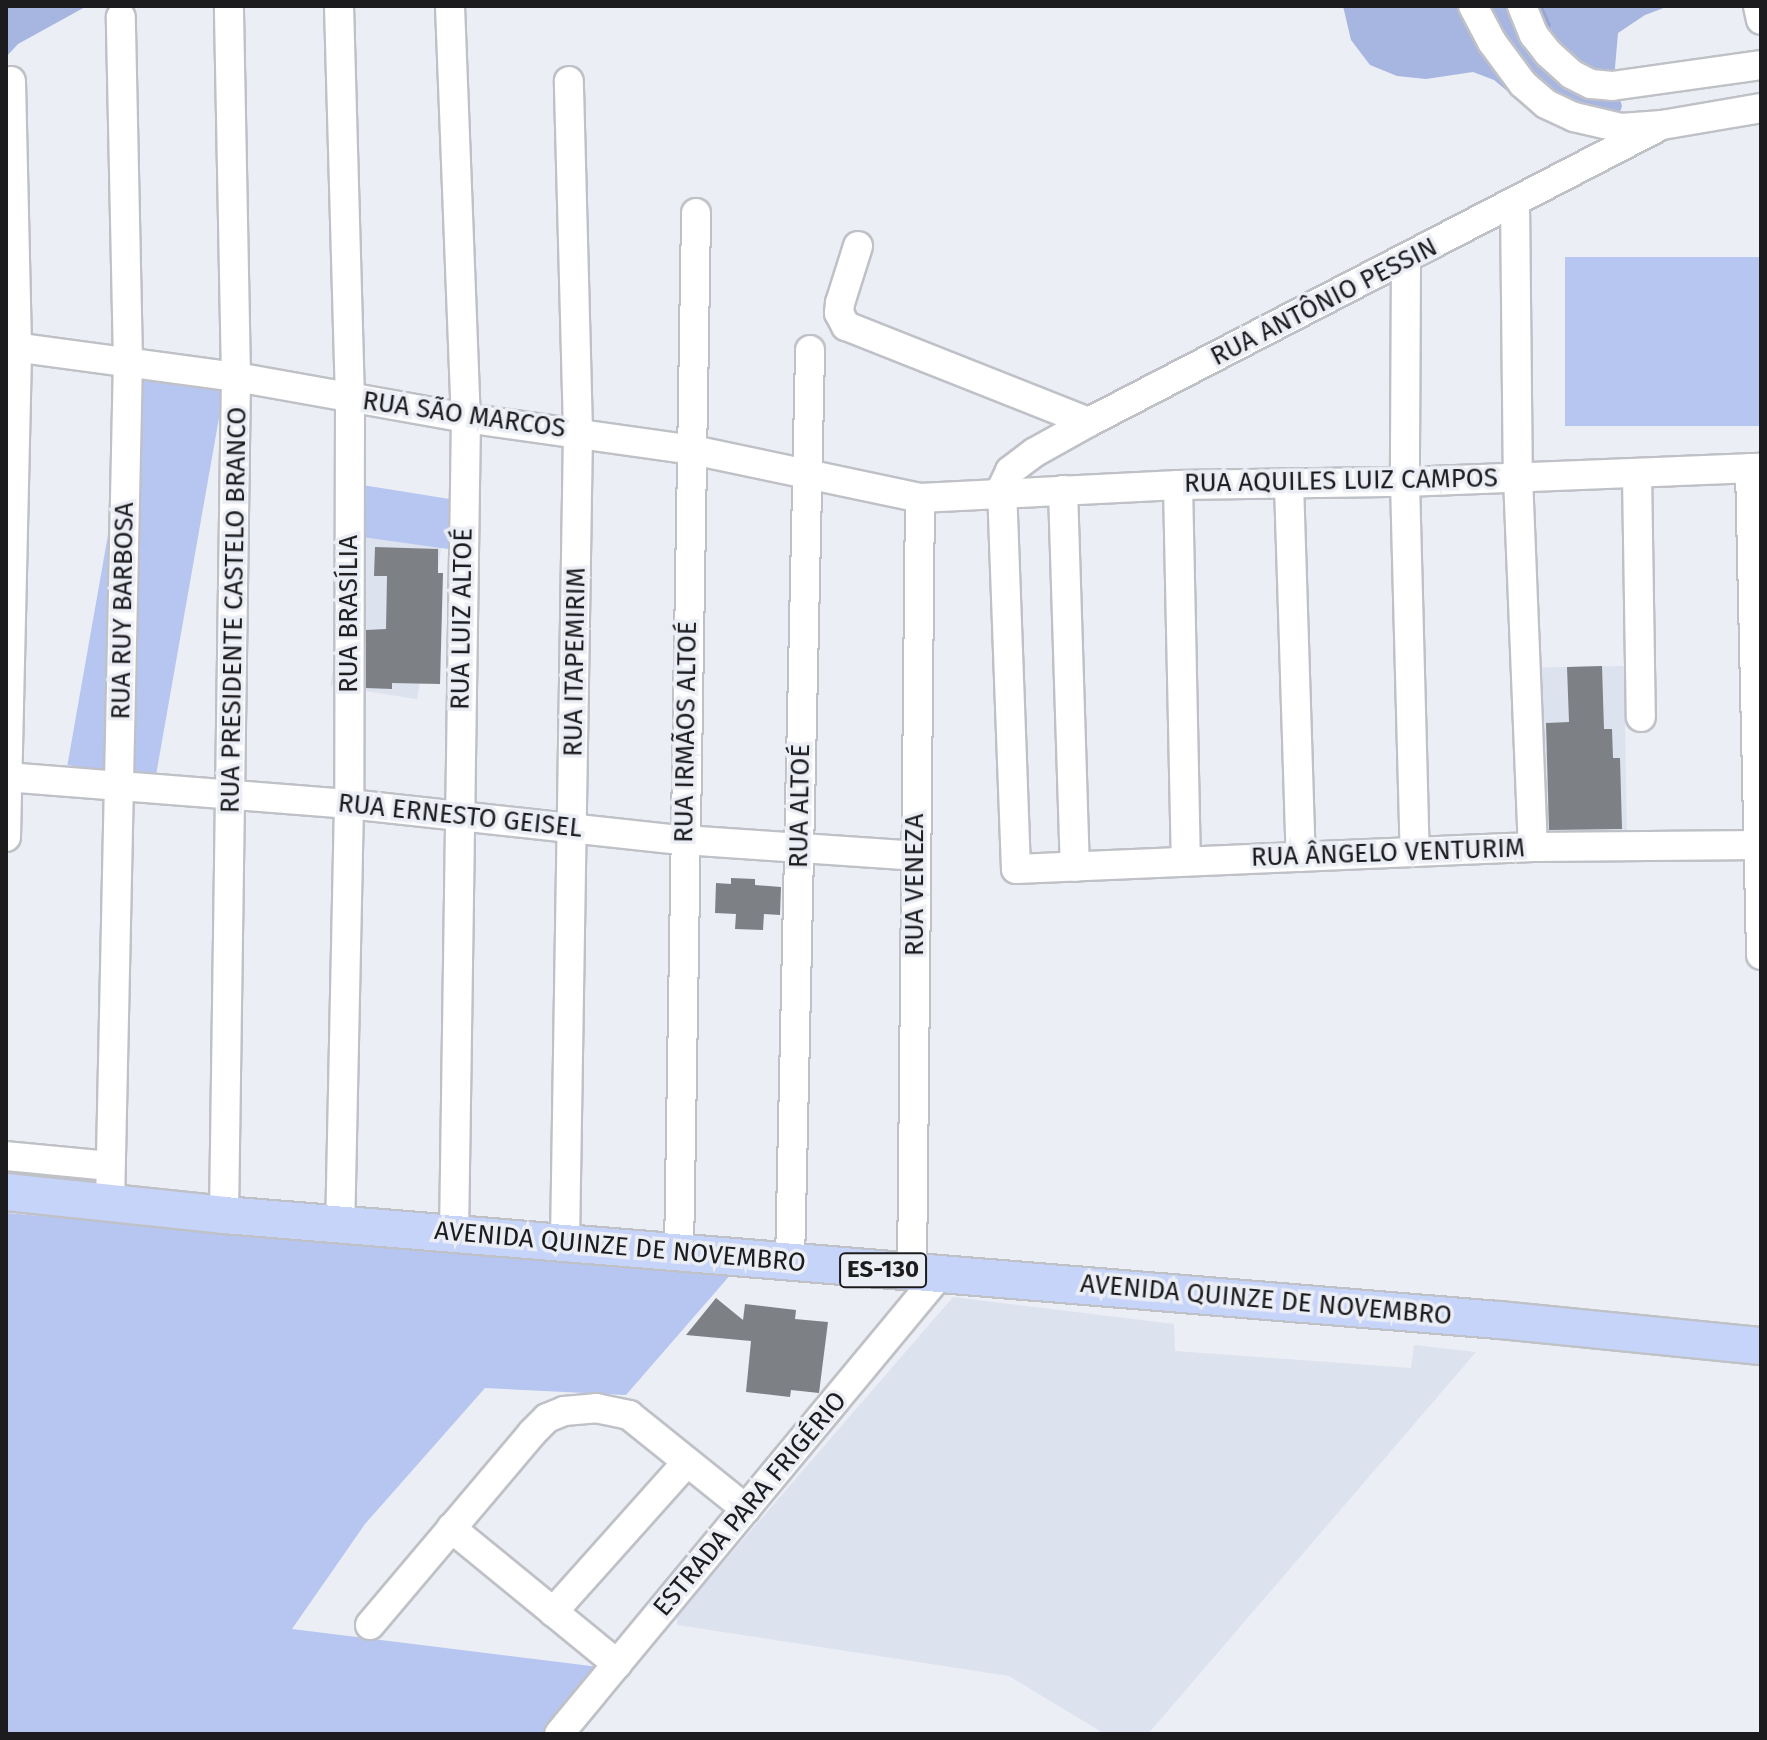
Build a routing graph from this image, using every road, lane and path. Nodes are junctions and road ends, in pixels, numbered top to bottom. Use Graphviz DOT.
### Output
graph roads {
  1 [pos="229,6"];
  2 [pos="339,6"];
  3 [pos="450,6"];
  4 [pos="1473,6"];
  5 [pos="1522,6"];
  6 [pos="1758,6"];
  7 [pos="121,17"];
  8 [pos="1761,20"];
  9 [pos="1761,65"];
  10 [pos="11,81"];
  11 [pos="569,81"];
  12 [pos="1761,108"];
  13 [pos="1662,125"];
  14 [pos="1515,203"];
  15 [pos="696,213"];
  16 [pos="858,246"];
  17 [pos="1406,261"];
  18 [pos="12,346"];
  19 [pos="810,350"];
  20 [pos="128,362"];
  21 [pos="236,377"];
  22 [pos="350,398"];
  23 [pos="466,418"];
  24 [pos="1089,422"];
  25 [pos="578,432"];
  26 [pos="693,450"];
  27 [pos="1756,468"];
  28 [pos="807,473"];
  29 [pos="1637,474"];
  30 [pos="1518,477"];
  31 [pos="1405,482"];
  32 [pos="1289,484"];
  33 [pos="1178,485"];
  34 [pos="1063,490"];
  35 [pos="1002,494"];
  36 [pos="920,498"];
  37 [pos="1641,717"];
  38 [pos="7,777"];
  39 [pos="120,788"];
  40 [pos="233,794"];
  41 [pos="349,804"];
  42 [pos="457,816"];
  43 [pos="570,827"];
  44 [pos="6,837"];
  45 [pos="683,840"];
  46 [pos="1759,845"];
  47 [pos="800,847"];
  48 [pos="1533,847"];
  49 [pos="1415,852"];
  50 [pos="915,856"];
  51 [pos="1301,857"];
  52 [pos="1186,861"];
  53 [pos="1075,867"];
  54 [pos="1761,955"];
  55 [pos="6,1156"];
  56 [pos="109,1166"];
  57 [pos="6,1192"];
  58 [pos="110,1204"];
  59 [pos="224,1215"];
  60 [pos="340,1223"];
  61 [pos="454,1232"];
  62 [pos="565,1242"];
  63 [pos="679,1252"];
  64 [pos="790,1262"];
  65 [pos="926,1273"];
  66 [pos="1761,1346"];
  67 [pos="687,1462"];
  68 [pos="746,1509"];
  69 [pos="451,1528"];
  70 [pos="553,1612"];
  71 [pos="370,1625"];
  72 [pos="617,1664"];
  73 [pos="559,1734"];
  1 -- 21 [label="street, RUA PRESIDENTE CASTELO BRANCO"];
  2 -- 22 [label="street, RUA BRASÍLIA"];
  3 -- 23 [label="street, RUA LUIZ ALTOÉ"];
  4 -- 13 [label="street"];
  5 -- 9 [label="street"];
  6 -- 8 [label="street"];
  7 -- 20 [label="street, RUA RUY BARBOSA"];
  10 -- 18 [label="street"];
  11 -- 25 [label="street, RUA ITAPEMIRIM"];
  12 -- 13 [label="street"];
  13 -- 14 [label="street, RUA ANTÔNIO PESSIN"];
  14 -- 17 [label="street, RUA ANTÔNIO PESSIN"];
  14 -- 30 [label="street"];
  15 -- 26 [label="street, RUA IRMÃOS ALTOÉ"];
  16 -- 24 [label="street"];
  17 -- 24 [label="street, RUA ANTÔNIO PESSIN"];
  17 -- 31 [label="street"];
  18 -- 20 [label="street, RUA SÃO MARCOS"];
  18 -- 38 [label="street"];
  19 -- 28 [label="street, RUA ALTOÉ"];
  20 -- 21 [label="street, RUA SÃO MARCOS"];
  20 -- 39 [label="street, RUA RUY BARBOSA"];
  21 -- 22 [label="street, RUA SÃO MARCOS"];
  21 -- 40 [label="street, RUA PRESIDENTE CASTELO BRANCO"];
  22 -- 23 [label="street, RUA SÃO MARCOS"];
  22 -- 41 [label="street, RUA BRASÍLIA"];
  23 -- 25 [label="street, RUA SÃO MARCOS"];
  23 -- 42 [label="street, RUA LUIZ ALTOÉ"];
  24 -- 35 [label="street, RUA ANTÔNIO PESSIN"];
  25 -- 26 [label="street, RUA SÃO MARCOS"];
  25 -- 43 [label="street, RUA ITAPEMIRIM"];
  26 -- 28 [label="street, RUA SÃO MARCOS"];
  26 -- 45 [label="street, RUA IRMÃOS ALTOÉ"];
  27 -- 29 [label="street, RUA AQUILES LUIZ CAMPOS"];
  27 -- 46 [label="street"];
  28 -- 36 [label="street, RUA SÃO MARCOS"];
  28 -- 47 [label="street, RUA ALTOÉ"];
  29 -- 30 [label="street, RUA AQUILES LUIZ CAMPOS"];
  29 -- 37 [label="street"];
  30 -- 31 [label="street, RUA AQUILES LUIZ CAMPOS"];
  30 -- 48 [label="street"];
  31 -- 32 [label="street, RUA AQUILES LUIZ CAMPOS"];
  31 -- 49 [label="street"];
  32 -- 33 [label="street, RUA AQUILES LUIZ CAMPOS"];
  32 -- 51 [label="street"];
  33 -- 34 [label="street, RUA AQUILES LUIZ CAMPOS"];
  33 -- 52 [label="street"];
  34 -- 35 [label="street, RUA AQUILES LUIZ CAMPOS"];
  34 -- 53 [label="street"];
  35 -- 36 [label="street, RUA AQUILES LUIZ CAMPOS"];
  35 -- 53 [label="street, RUA ÂNGELO VENTURIM"];
  36 -- 50 [label="street, RUA VENEZA"];
  38 -- 39 [label="street, RUA ERNESTO GEISEL"];
  38 -- 44 [label="street"];
  39 -- 40 [label="street, RUA ERNESTO GEISEL"];
  39 -- 56 [label="street, RUA RUY BARBOSA"];
  40 -- 41 [label="street, RUA ERNESTO GEISEL"];
  40 -- 59 [label="street, RUA PRESIDENTE CASTELO BRANCO"];
  41 -- 42 [label="street, RUA ERNESTO GEISEL"];
  41 -- 60 [label="street, RUA BRASÍLIA"];
  42 -- 43 [label="street, RUA ERNESTO GEISEL"];
  42 -- 61 [label="street, RUA LUIZ ALTOÉ"];
  43 -- 45 [label="street, RUA ERNESTO GEISEL"];
  43 -- 62 [label="street, RUA ITAPEMIRIM"];
  45 -- 47 [label="street, RUA ERNESTO GEISEL"];
  45 -- 63 [label="street, RUA IRMÃOS ALTOÉ"];
  46 -- 48 [label="street, RUA ÂNGELO VENTURIM"];
  46 -- 54 [label="street"];
  47 -- 50 [label="street, RUA ERNESTO GEISEL"];
  47 -- 64 [label="street, RUA ALTOÉ"];
  48 -- 49 [label="street, RUA ÂNGELO VENTURIM"];
  49 -- 51 [label="street, RUA ÂNGELO VENTURIM"];
  50 -- 65 [label="street, RUA VENEZA"];
  51 -- 52 [label="street, RUA ÂNGELO VENTURIM"];
  52 -- 53 [label="street, RUA ÂNGELO VENTURIM"];
  55 -- 56 [label="street"];
  56 -- 58 [label="street, RUA RUY BARBOSA"];
  57 -- 58 [label="main road, AVENIDA QUINZE DE NOVEMBRO / ES-130"];
  58 -- 59 [label="main road, AVENIDA QUINZE DE NOVEMBRO / ES-130"];
  59 -- 60 [label="main road, AVENIDA QUINZE DE NOVEMBRO / ES-130"];
  60 -- 61 [label="main road, AVENIDA QUINZE DE NOVEMBRO / ES-130"];
  61 -- 62 [label="main road, AVENIDA QUINZE DE NOVEMBRO / ES-130"];
  62 -- 63 [label="main road, AVENIDA QUINZE DE NOVEMBRO / ES-130"];
  63 -- 64 [label="main road, AVENIDA QUINZE DE NOVEMBRO / ES-130"];
  64 -- 65 [label="main road, AVENIDA QUINZE DE NOVEMBRO / ES-130"];
  65 -- 66 [label="main road, AVENIDA QUINZE DE NOVEMBRO / ES-130"];
  65 -- 68 [label="street, ESTRADA PARA FRIGÉRIO"];
  67 -- 68 [label="street"];
  67 -- 69 [label="street"];
  67 -- 70 [label="street"];
  68 -- 72 [label="street, ESTRADA PARA FRIGÉRIO"];
  69 -- 70 [label="street"];
  69 -- 71 [label="street"];
  70 -- 72 [label="street"];
  72 -- 73 [label="street, ESTRADA PARA FRIGÉRIO"];
}
